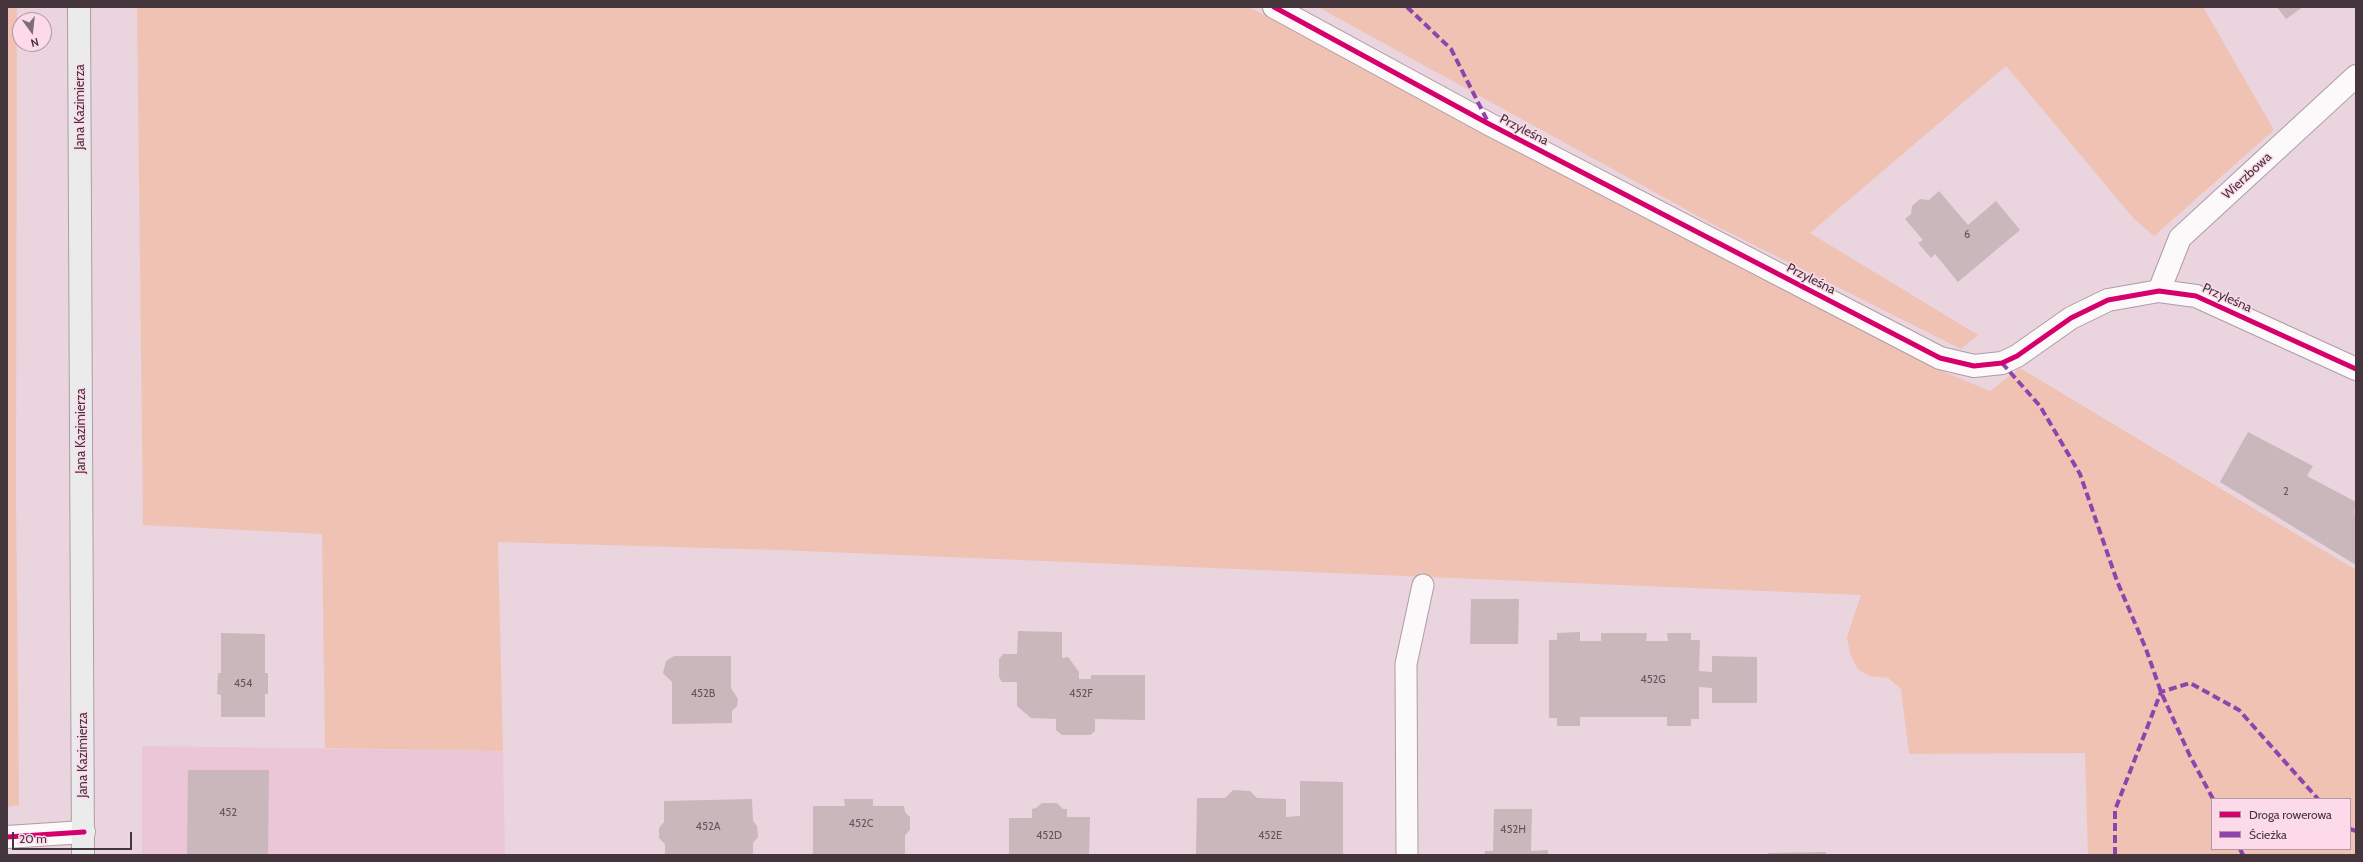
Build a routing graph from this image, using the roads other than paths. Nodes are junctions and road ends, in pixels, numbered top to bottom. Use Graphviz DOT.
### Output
graph roads {
  1 [pos="79,7"];
  2 [pos="1274,7"];
  3 [pos="2356,76"];
  4 [pos="2159,291"];
  5 [pos="2356,369"];
  6 [pos="1423,585"];
  7 [pos="84,832"];
  8 [pos="7,837"];
  9 [pos="84,855"];
  10 [pos="1408,855"];
  1 -- 7 [label="main road, Jana Kazimierza"];
  2 -- 4 [label="street, Przyleśna"];
  3 -- 4 [label="street, Wierzbowa"];
  4 -- 5 [label="street, Przyleśna"];
  6 -- 10 [label="lane"];
  7 -- 8 [label="street"];
  7 -- 9 [label="main road, Jana Kazimierza"];
}
